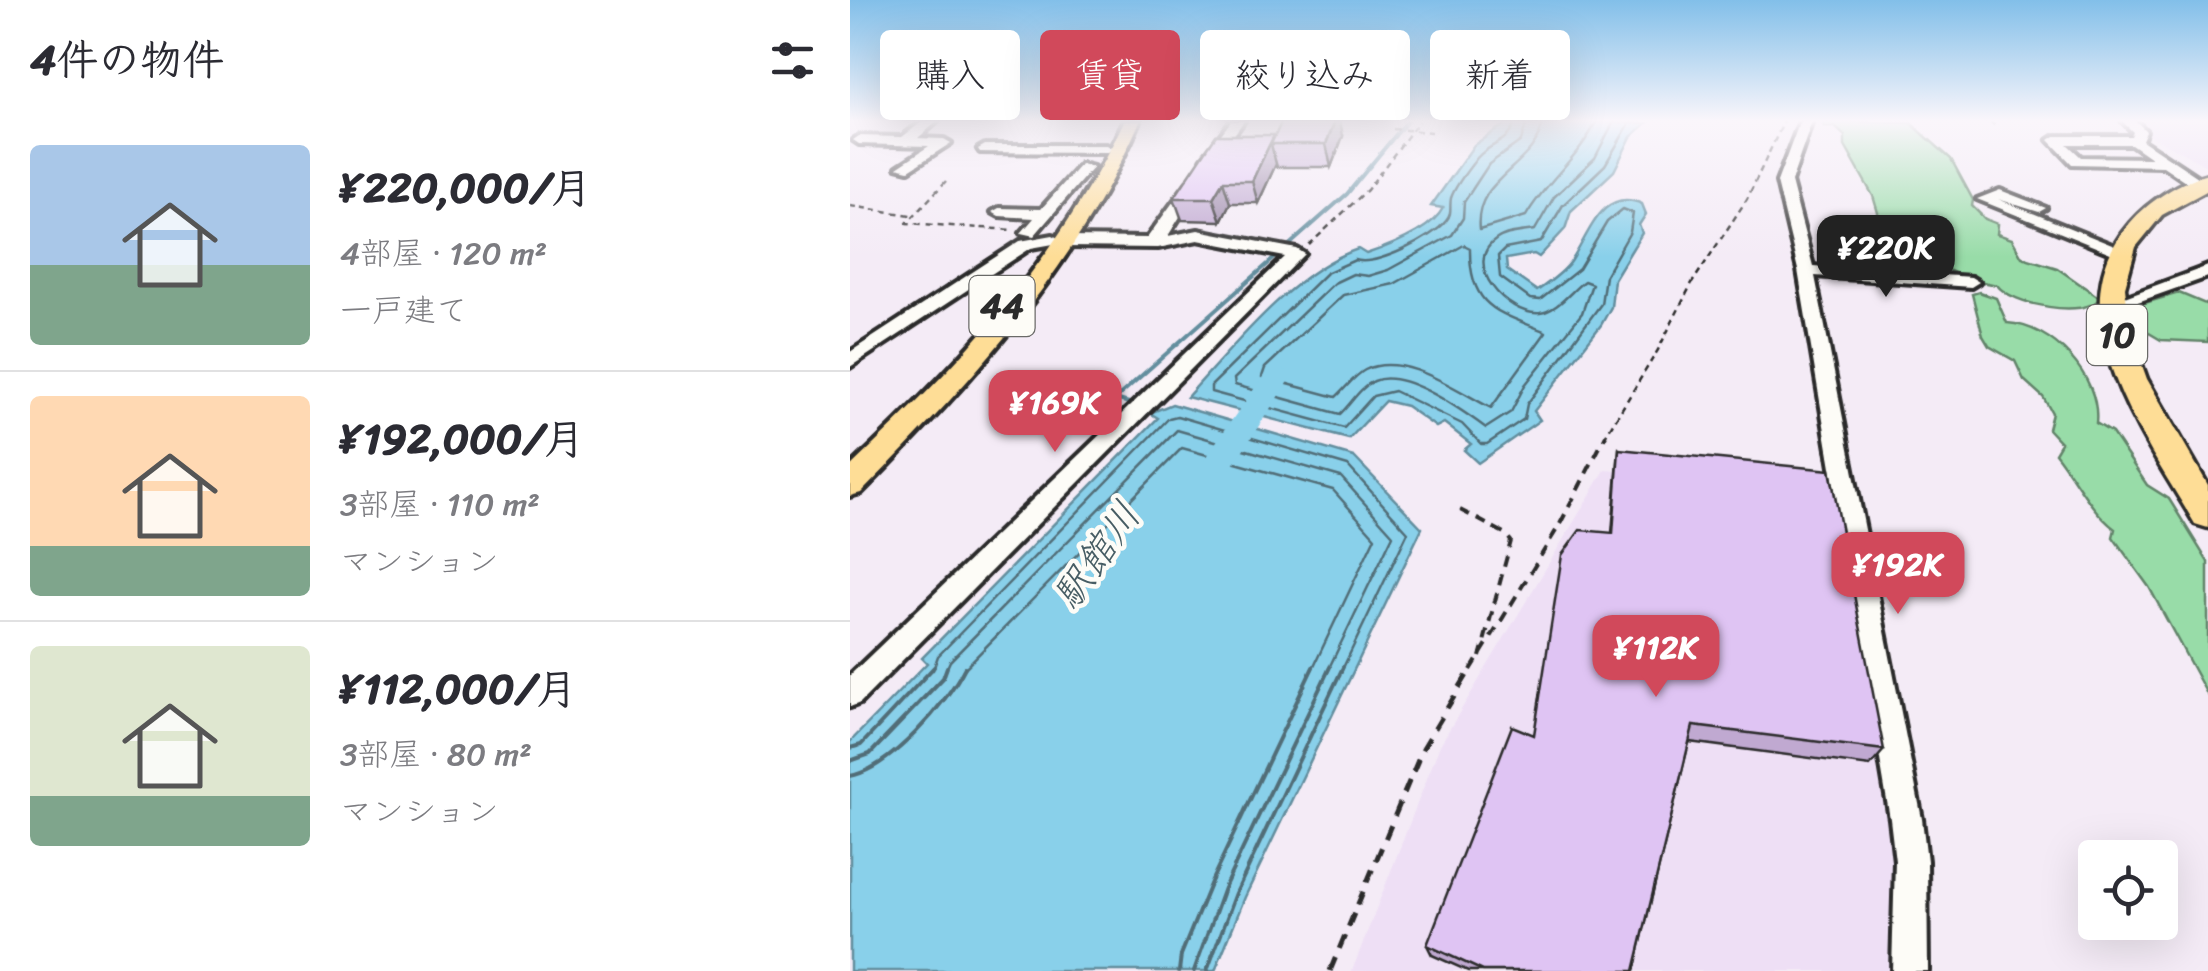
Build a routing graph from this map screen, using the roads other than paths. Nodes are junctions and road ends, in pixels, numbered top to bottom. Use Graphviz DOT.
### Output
graph roads {
  1 [pos="1098,166"];
  2 [pos="1112,166"];
  3 [pos="1204,166"];
  4 [pos="1790,166"];
  5 [pos="2175,166"];
  6 [pos="1086,167"];
  7 [pos="2204,182"];
  8 [pos="2038,208"];
  9 [pos="999,212"];
  10 [pos="1045,214"];
  11 [pos="1029,232"];
  12 [pos="1060,241"];
  13 [pos="1151,243"];
  14 [pos="2119,251"];
  15 [pos="1806,270"];
  16 [pos="2208,271"];
  17 [pos="1971,282"];
  18 [pos="2112,305"];
  19 [pos="850,362"];
  20 [pos="850,463"];
  21 [pos="850,485"];
  22 [pos="2208,514"];
  23 [pos="850,694"];
  24 [pos="1910,971"];
  1 -- 12 [label="main road, 44"];
  2 -- 12 [label="main road, 44"];
  3 -- 13 [label="street"];
  4 -- 15 [label="street"];
  5 -- 7 [label="street"];
  6 -- 10 [label="street"];
  7 -- 14 [label="highway, 10"];
  8 -- 14 [label="street"];
  9 -- 10 [label="street"];
  10 -- 11 [label="street"];
  12 -- 13 [label="street"];
  12 -- 19 [label="street"];
  12 -- 20 [label="main road, 44"];
  12 -- 21 [label="main road, 44"];
  13 -- 23 [label="street"];
  14 -- 18 [label="highway, 10"];
  15 -- 17 [label="street"];
  15 -- 24 [label="street"];
  16 -- 18 [label="street"];
  18 -- 22 [label="highway, 10"];
}
